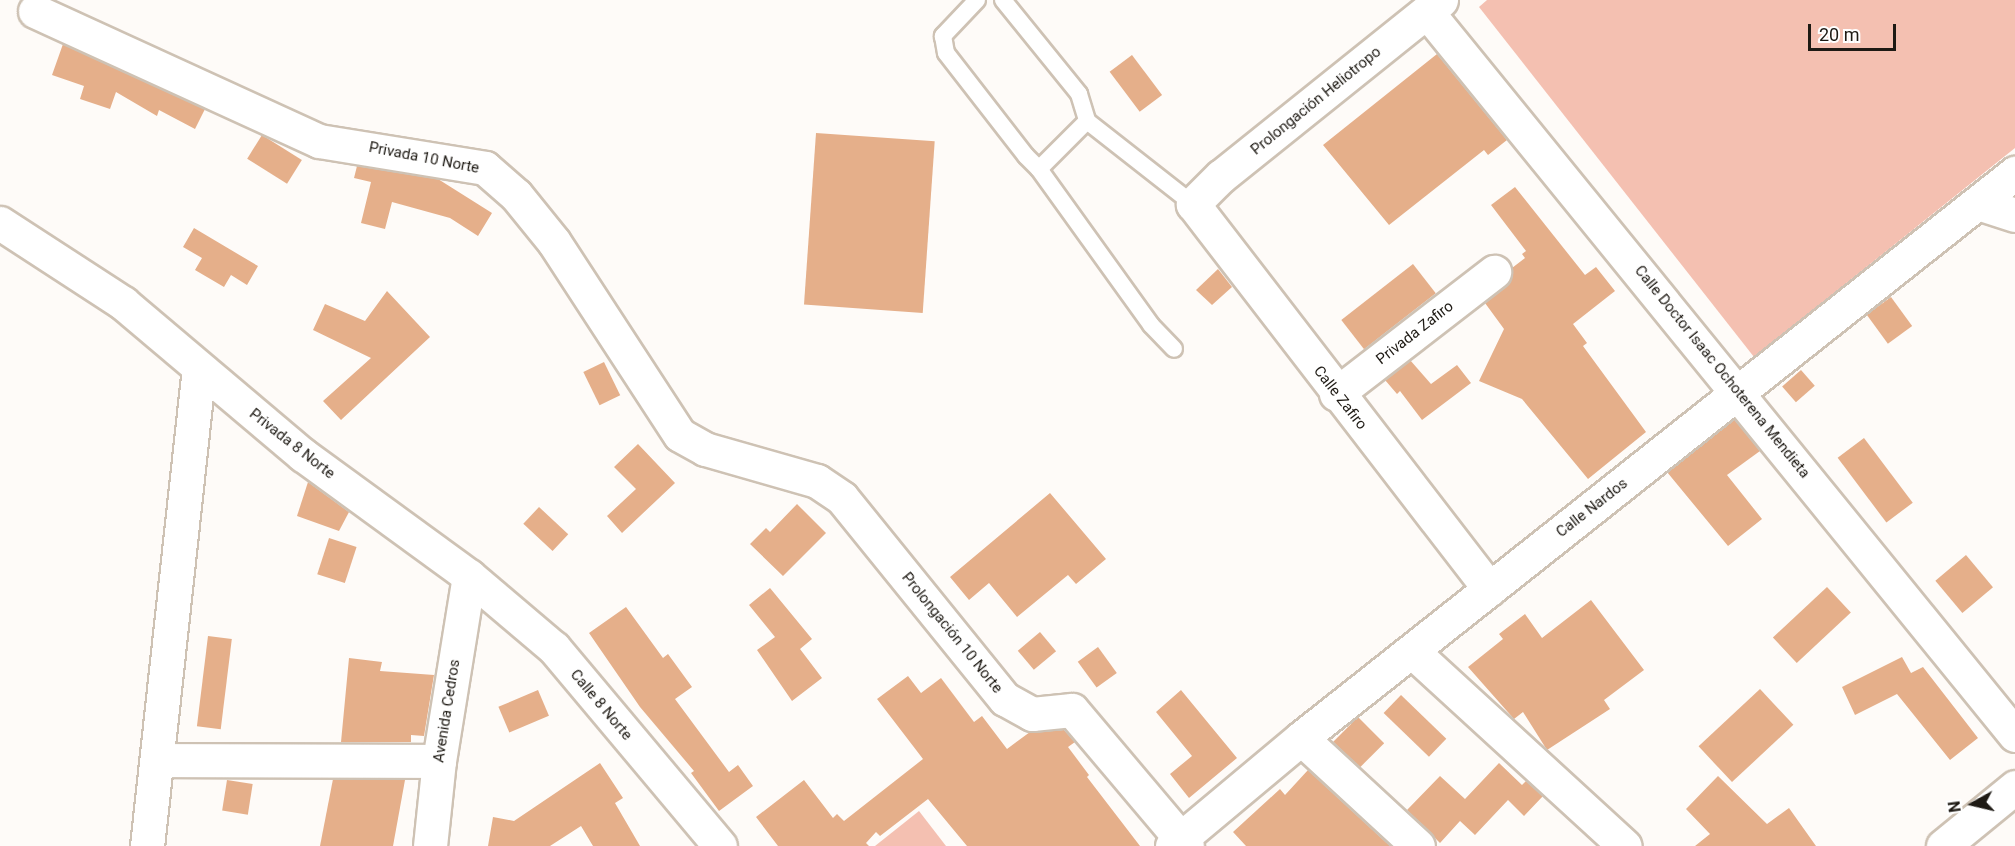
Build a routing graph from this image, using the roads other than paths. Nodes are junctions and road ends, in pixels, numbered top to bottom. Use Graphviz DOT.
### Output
graph roads {
  1 [pos="977,0"];
  2 [pos="1003,0"];
  3 [pos="1434,6"];
  4 [pos="35,11"];
  5 [pos="1088,121"];
  6 [pos="1039,169"];
  7 [pos="2015,173"];
  8 [pos="1978,202"];
  9 [pos="1193,204"];
  10 [pos="2015,215"];
  11 [pos="0,223"];
  12 [pos="1494,272"];
  13 [pos="1174,349"];
  14 [pos="199,369"];
  15 [pos="1739,392"];
  16 [pos="1336,394"];
  17 [pos="772,469"];
  18 [pos="469,576"];
  19 [pos="1490,589"];
  20 [pos="1413,652"];
  21 [pos="2015,735"];
  22 [pos="1301,738"];
  23 [pos="158,760"];
  24 [pos="439,760"];
  25 [pos="2015,787"];
  26 [pos="1180,844"];
  27 [pos="147,846"];
  28 [pos="430,846"];
  29 [pos="720,846"];
  30 [pos="1418,846"];
  31 [pos="1625,846"];
  32 [pos="1943,846"];
  1 -- 6 [label="lane"];
  2 -- 5 [label="lane"];
  3 -- 9 [label="street, Prolongación Heliotropo"];
  3 -- 15 [label="street, Calle Doctor Isaac Ochoterena Mendieta"];
  4 -- 17 [label="street, Privada 10 Norte"];
  5 -- 6 [label="lane"];
  5 -- 9 [label="lane"];
  6 -- 13 [label="lane"];
  7 -- 8 [label="street, Calle Nardos"];
  8 -- 10 [label="street"];
  8 -- 15 [label="street, Calle Nardos"];
  9 -- 16 [label="street, Calle Zafiro"];
  11 -- 14 [label="street, Privada 8 Norte"];
  12 -- 16 [label="street, Privada Zafiro"];
  14 -- 18 [label="street, Privada 8 Norte"];
  14 -- 23 [label="street"];
  15 -- 19 [label="street, Calle Nardos"];
  15 -- 21 [label="street, Calle Doctor Isaac Ochoterena Mendieta"];
  16 -- 19 [label="street, Calle Zafiro"];
  17 -- 26 [label="street, Prolongación 10 Norte"];
  18 -- 24 [label="street, Avenida Cedros"];
  18 -- 29 [label="street, Calle 8 Norte"];
  19 -- 20 [label="street, Calle Nardos"];
  20 -- 22 [label="street, Calle Nardos"];
  20 -- 31 [label="street"];
  22 -- 26 [label="street, Calle Nardos"];
  22 -- 30 [label="street"];
  23 -- 24 [label="street"];
  23 -- 27 [label="street"];
  24 -- 28 [label="street, Avenida Cedros"];
  25 -- 32 [label="street"];
}
